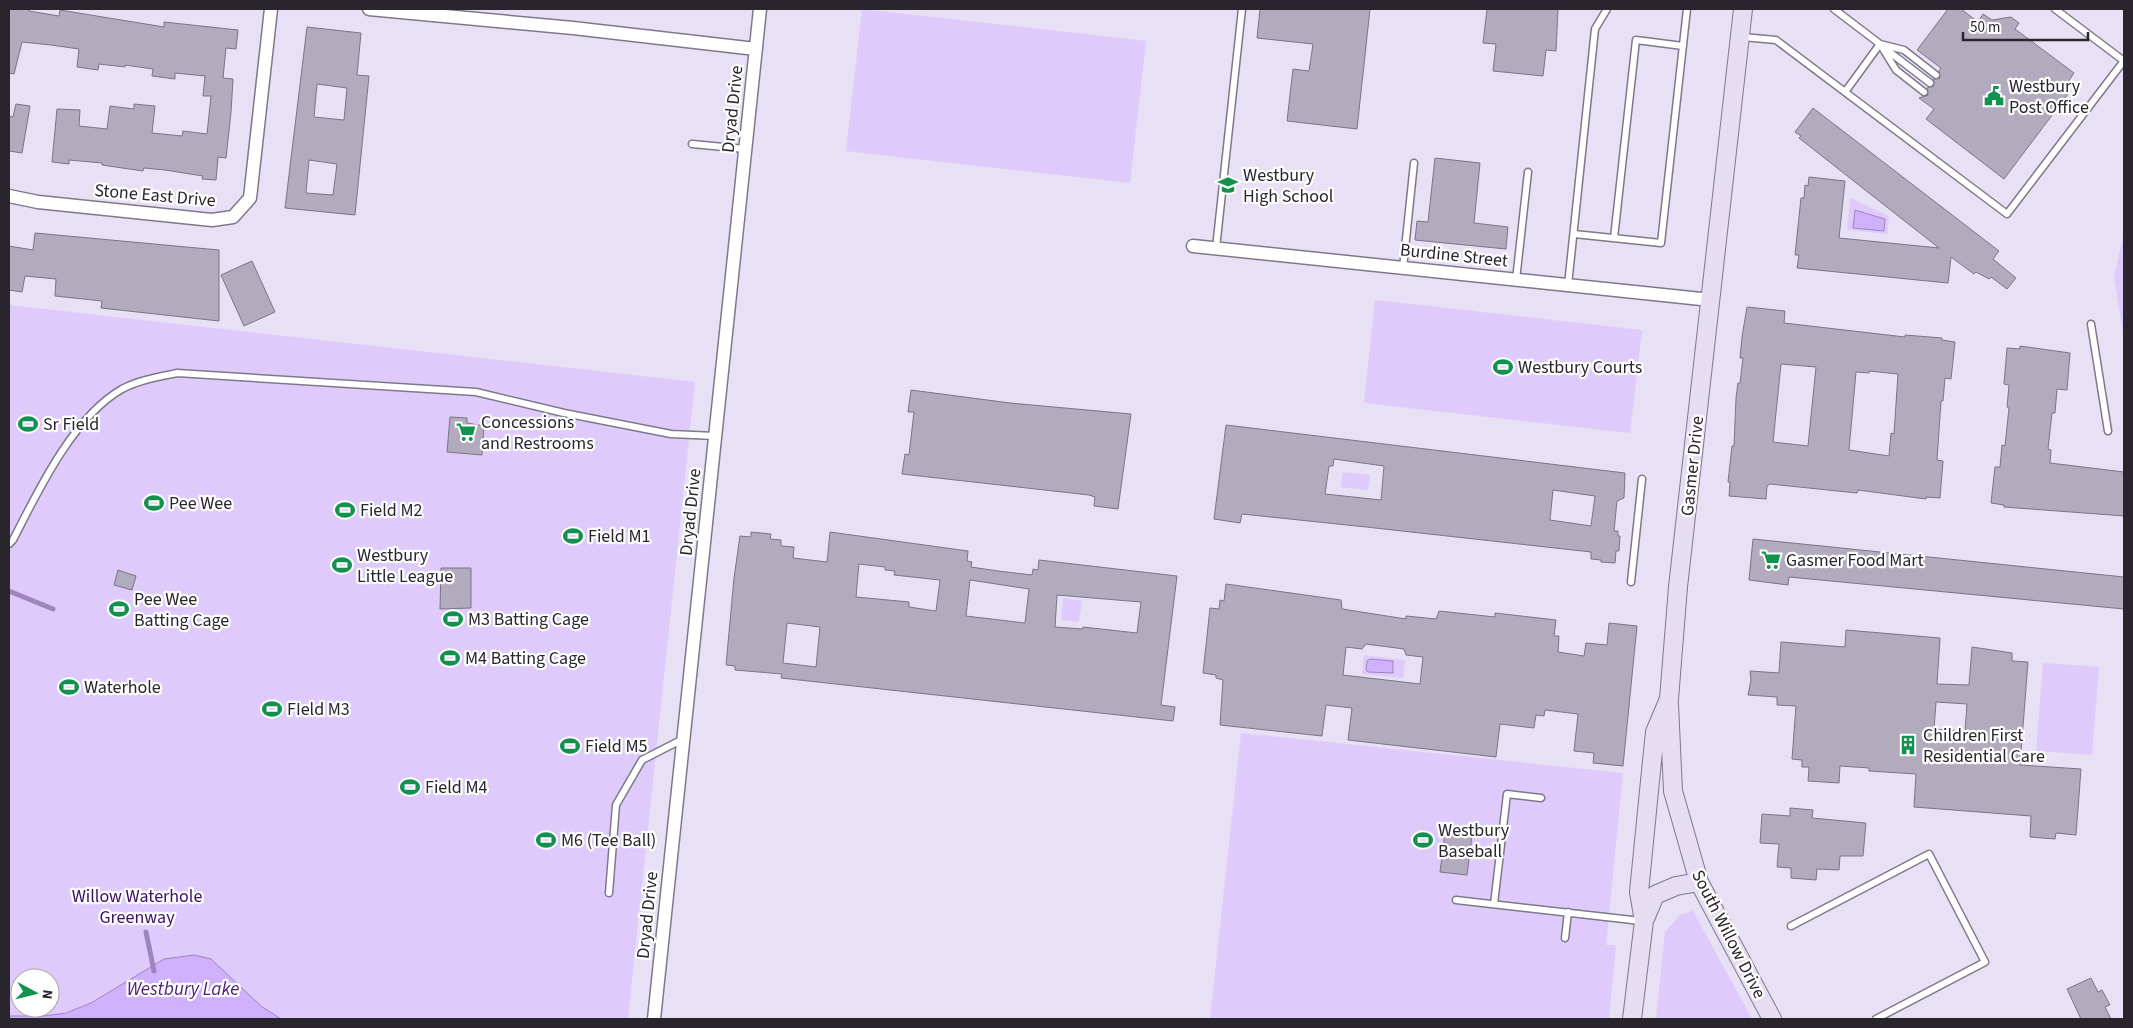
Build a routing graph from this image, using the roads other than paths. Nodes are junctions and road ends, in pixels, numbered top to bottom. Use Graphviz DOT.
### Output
graph roads {
  1 [pos="271,9"];
  2 [pos="369,9"];
  3 [pos="760,9"];
  4 [pos="1242,9"];
  5 [pos="1607,9"];
  6 [pos="1687,9"];
  7 [pos="1743,9"];
  8 [pos="1834,9"];
  9 [pos="2055,9"];
  10 [pos="1740,36"];
  11 [pos="1880,44"];
  12 [pos="1683,46"];
  13 [pos="756,49"];
  14 [pos="2124,62"];
  15 [pos="1936,75"];
  16 [pos="1930,83"];
  17 [pos="1844,92"];
  18 [pos="1924,92"];
  19 [pos="692,144"];
  20 [pos="745,149"];
  21 [pos="1414,163"];
  22 [pos="1528,172"];
  23 [pos="9,196"];
  24 [pos="1574,234"];
  25 [pos="1614,238"];
  26 [pos="1193,246"];
  27 [pos="1216,248"];
  28 [pos="1403,268"];
  29 [pos="1516,280"];
  30 [pos="1568,285"];
  31 [pos="1710,300"];
  32 [pos="2091,324"];
  33 [pos="2108,431"];
  34 [pos="715,436"];
  35 [pos="1642,479"];
  36 [pos="9,544"];
  37 [pos="1631,582"];
  38 [pos="1669,699"];
  39 [pos="683,739"];
  40 [pos="1542,798"];
  41 [pos="1699,882"];
  42 [pos="609,893"];
  43 [pos="1456,900"];
  44 [pos="1494,904"];
  45 [pos="1568,912"];
  46 [pos="1644,921"];
  47 [pos="1791,926"];
  48 [pos="1565,938"];
  49 [pos="654,1019"];
  50 [pos="1632,1019"];
  51 [pos="1772,1019"];
  52 [pos="1876,1019"];
  1 -- 23 [label="street, Stone East Drive"];
  2 -- 13 [label="street"];
  3 -- 13 [label="street, Dryad Drive"];
  4 -- 27 [label="lane"];
  5 -- 24 [label="lane"];
  6 -- 12 [label="lane"];
  7 -- 10 [label="street, Gasmer Drive"];
  8 -- 11 [label="lane"];
  9 -- 14 [label="lane"];
  10 -- 17 [label="lane"];
  10 -- 31 [label="street, Gasmer Drive"];
  11 -- 15 [label="lane"];
  11 -- 16 [label="lane"];
  11 -- 17 [label="lane"];
  11 -- 18 [label="lane"];
  12 -- 25 [label="lane"];
  12 -- 25 [label="lane"];
  13 -- 20 [label="street, Dryad Drive"];
  14 -- 17 [label="lane"];
  19 -- 20 [label="lane"];
  20 -- 34 [label="street, Dryad Drive"];
  21 -- 28 [label="lane"];
  22 -- 29 [label="lane"];
  24 -- 25 [label="lane"];
  24 -- 30 [label="lane"];
  26 -- 27 [label="street, Burdine Street"];
  27 -- 28 [label="street, Burdine Street"];
  28 -- 29 [label="street, Burdine Street"];
  29 -- 30 [label="street, Burdine Street"];
  30 -- 31 [label="street, Burdine Street"];
  31 -- 38 [label="street, Gasmer Drive"];
  32 -- 33 [label="lane"];
  34 -- 36 [label="lane"];
  34 -- 39 [label="street, Dryad Drive"];
  35 -- 37 [label="lane"];
  38 -- 41 [label="street, South Willow Drive"];
  38 -- 46 [label="street, Gasmer Drive"];
  39 -- 42 [label="lane"];
  39 -- 49 [label="street, Dryad Drive"];
  40 -- 44 [label="lane"];
  41 -- 46 [label="street, Gasmer Drive"];
  41 -- 51 [label="street, South Willow Drive"];
  43 -- 44 [label="lane"];
  44 -- 45 [label="lane"];
  45 -- 46 [label="lane"];
  45 -- 48 [label="lane"];
  46 -- 50 [label="street, Gasmer Drive"];
  47 -- 52 [label="lane"];
}
